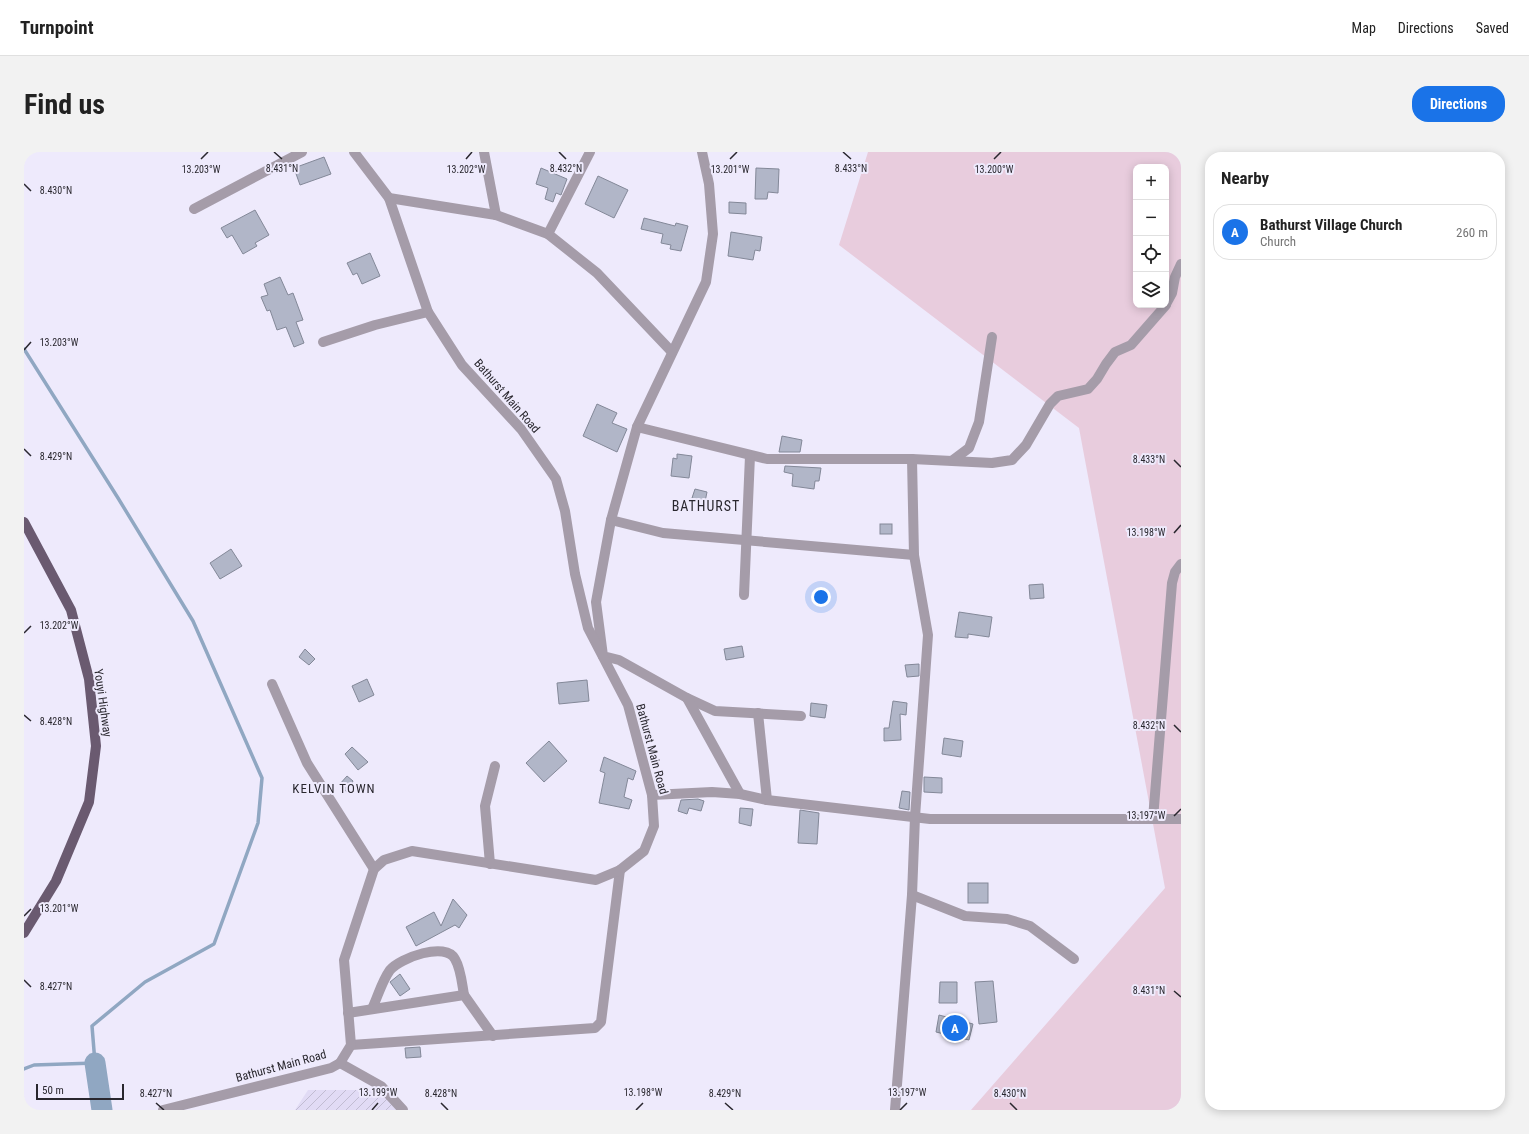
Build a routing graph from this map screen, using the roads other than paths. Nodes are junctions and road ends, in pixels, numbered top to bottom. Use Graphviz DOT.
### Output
graph roads {
  1 [pos="302,152"];
  2 [pos="354,152"];
  3 [pos="484,152"];
  4 [pos="590,152"];
  5 [pos="702,152"];
  6 [pos="389,198"];
  7 [pos="194,208"];
  8 [pos="496,215"];
  9 [pos="548,234"];
  10 [pos="1181,264"];
  11 [pos="1169,299"];
  12 [pos="1163,308"];
  13 [pos="428,312"];
  14 [pos="992,337"];
  15 [pos="323,342"];
  16 [pos="672,352"];
  17 [pos="637,427"];
  18 [pos="750,456"];
  19 [pos="912,459"];
  20 [pos="952,460"];
  21 [pos="612,520"];
  22 [pos="24,522"];
  23 [pos="747,540"];
  24 [pos="914,555"];
  25 [pos="1181,564"];
  26 [pos="744,595"];
  27 [pos="603,656"];
  28 [pos="272,684"];
  29 [pos="687,698"];
  30 [pos="758,713"];
  31 [pos="801,716"];
  32 [pos="495,766"];
  33 [pos="740,794"];
  34 [pos="652,795"];
  35 [pos="767,800"];
  36 [pos="915,817"];
  37 [pos="1153,819"];
  38 [pos="1181,819"];
  39 [pos="490,864"];
  40 [pos="374,869"];
  41 [pos="620,870"];
  42 [pos="912,895"];
  43 [pos="24,933"];
  44 [pos="1074,959"];
  45 [pos="464,995"];
  46 [pos="372,1009"];
  47 [pos="348,1013"];
  48 [pos="493,1036"];
  49 [pos="351,1045"];
  50 [pos="340,1063"];
  51 [pos="163,1110"];
  52 [pos="403,1110"];
  53 [pos="894,1110"];
  1 -- 7 [label="street"];
  2 -- 6 [label="street, Bathurst Main Road"];
  3 -- 8 [label="street"];
  4 -- 9 [label="street"];
  5 -- 16 [label="street"];
  6 -- 8 [label="street"];
  6 -- 13 [label="street, Bathurst Main Road"];
  8 -- 9 [label="street"];
  9 -- 16 [label="street"];
  10 -- 11 [label="street"];
  12 -- 20 [label="street"];
  13 -- 15 [label="street"];
  13 -- 27 [label="street, Bathurst Main Road"];
  14 -- 20 [label="street"];
  16 -- 17 [label="street"];
  17 -- 18 [label="street"];
  17 -- 21 [label="street"];
  18 -- 19 [label="street"];
  18 -- 23 [label="street"];
  19 -- 20 [label="street"];
  19 -- 24 [label="street"];
  21 -- 23 [label="street"];
  21 -- 27 [label="street"];
  22 -- 43 [label="main road, Youyi Highway"];
  23 -- 24 [label="street"];
  23 -- 26 [label="street"];
  24 -- 36 [label="street"];
  25 -- 37 [label="street"];
  27 -- 29 [label="street"];
  27 -- 34 [label="street, Bathurst Main Road"];
  28 -- 40 [label="street"];
  29 -- 30 [label="street"];
  29 -- 33 [label="street"];
  30 -- 31 [label="street"];
  30 -- 35 [label="street"];
  32 -- 39 [label="street"];
  33 -- 34 [label="street"];
  33 -- 35 [label="street"];
  34 -- 41 [label="street, Bathurst Main Road"];
  35 -- 36 [label="street"];
  36 -- 37 [label="street"];
  36 -- 42 [label="street"];
  37 -- 38 [label="street"];
  39 -- 40 [label="street, Bathurst Main Road"];
  39 -- 41 [label="street, Bathurst Main Road"];
  40 -- 47 [label="street"];
  41 -- 48 [label="street"];
  42 -- 44 [label="street"];
  42 -- 53 [label="street"];
  45 -- 46 [label="street"];
  45 -- 46 [label="street"];
  45 -- 48 [label="street"];
  46 -- 47 [label="street"];
  47 -- 49 [label="street"];
  48 -- 49 [label="street"];
  49 -- 50 [label="street, Bathurst Main Road"];
  50 -- 51 [label="street, Bathurst Main Road"];
  50 -- 52 [label="street"];
}
